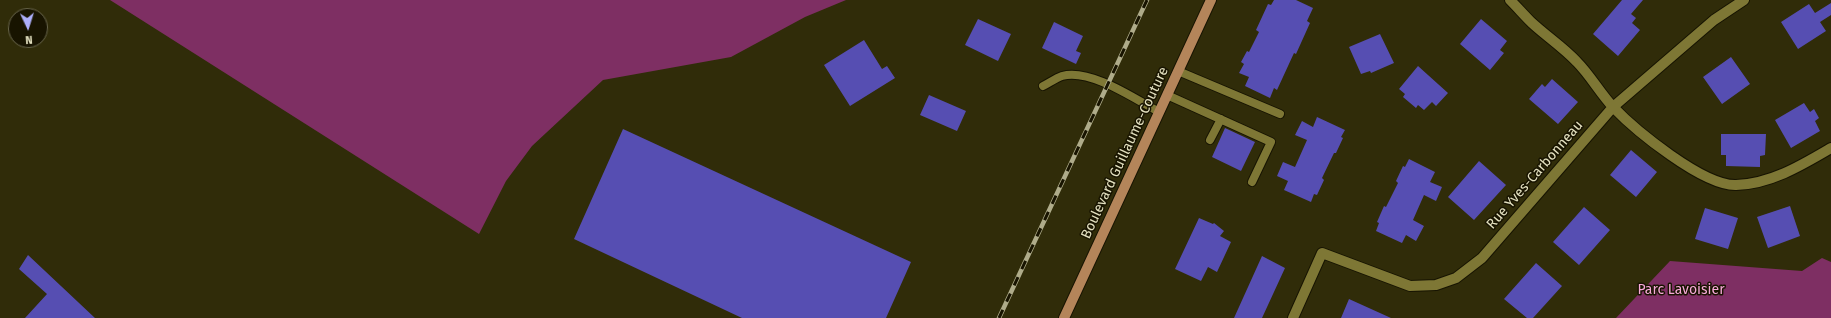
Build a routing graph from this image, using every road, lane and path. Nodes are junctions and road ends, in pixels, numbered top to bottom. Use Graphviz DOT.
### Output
graph roads {
  1 [pos="1211,0"];
  2 [pos="1510,0"];
  3 [pos="1744,0"];
  4 [pos="1178,71"];
  5 [pos="1043,86"];
  6 [pos="1167,95"];
  7 [pos="1613,106"];
  8 [pos="1159,112"];
  9 [pos="1280,114"];
  10 [pos="1221,119"];
  11 [pos="1210,140"];
  12 [pos="1831,148"];
  13 [pos="1252,182"];
  14 [pos="1064,318"];
  15 [pos="1293,318"];
  1 -- 4 [label="main road, Boulevard Guillaume-Couture"];
  2 -- 7 [label="street"];
  3 -- 7 [label="street, Rue Yves-Carbonneau"];
  4 -- 6 [label="main road, Boulevard Guillaume-Couture"];
  4 -- 9 [label="lane"];
  5 -- 8 [label="lane"];
  6 -- 8 [label="main road, Boulevard Guillaume-Couture"];
  6 -- 10 [label="lane"];
  7 -- 12 [label="street"];
  7 -- 15 [label="street, Rue Yves-Carbonneau"];
  8 -- 14 [label="main road, Boulevard Guillaume-Couture"];
  10 -- 11 [label="lane"];
  10 -- 13 [label="lane"];
}
